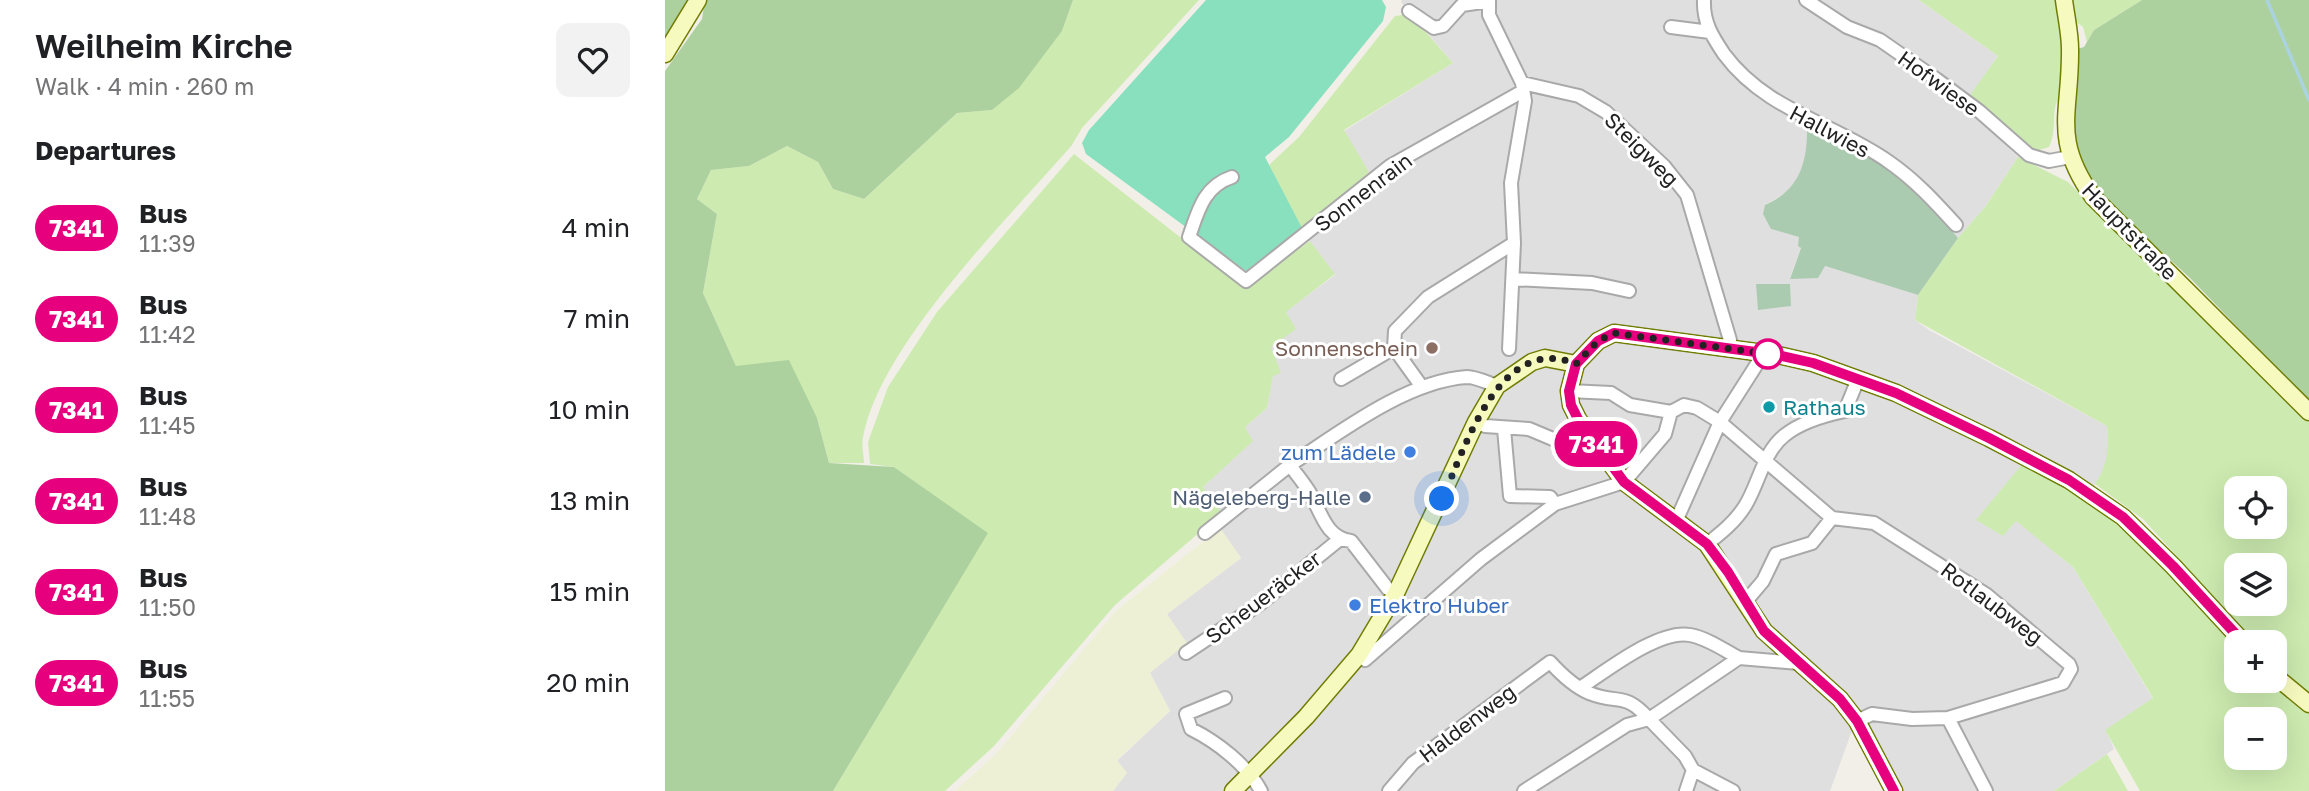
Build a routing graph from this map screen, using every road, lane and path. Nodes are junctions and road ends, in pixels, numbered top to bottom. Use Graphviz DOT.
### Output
graph roads {
  1 [pos="698,0"];
  2 [pos="1704,0"];
  3 [pos="1806,0"];
  4 [pos="2064,0"];
  5 [pos="1489,1"];
  6 [pos="1409,11"];
  7 [pos="1671,27"];
  8 [pos="1710,32"];
  9 [pos="665,54"];
  10 [pos="1522,87"];
  11 [pos="2070,157"];
  12 [pos="1232,177"];
  13 [pos="1956,225"];
  14 [pos="1514,243"];
  15 [pos="1513,279"];
  16 [pos="1629,291"];
  17 [pos="1394,348"];
  18 [pos="1509,349"];
  19 [pos="1729,349"];
  20 [pos="1764,353"];
  21 [pos="1576,364"];
  22 [pos="1341,379"];
  23 [pos="1858,379"];
  24 [pos="1497,386"];
  25 [pos="1422,387"];
  26 [pos="1569,391"];
  27 [pos="1671,412"];
  28 [pos="2309,412"];
  29 [pos="1476,422"];
  30 [pos="1720,422"];
  31 [pos="1504,429"];
  32 [pos="1596,444"];
  33 [pos="1765,461"];
  34 [pos="1290,465"];
  35 [pos="1624,482"];
  36 [pos="1555,504"];
  37 [pos="1832,517"];
  38 [pos="1677,519"];
  39 [pos="1205,533"];
  40 [pos="1340,539"];
  41 [pos="1707,544"];
  42 [pos="1397,593"];
  43 [pos="1746,601"];
  44 [pos="2232,630"];
  45 [pos="1186,653"];
  46 [pos="1359,655"];
  47 [pos="1739,658"];
  48 [pos="1797,663"];
  49 [pos="2287,686"];
  50 [pos="1580,688"];
  51 [pos="1225,698"];
  52 [pos="2309,704"];
  53 [pos="1948,718"];
  54 [pos="1649,719"];
  55 [pos="1857,721"];
  56 [pos="1693,770"];
  57 [pos="1248,775"];
  58 [pos="1233,791"];
  59 [pos="1261,791"];
  60 [pos="1389,791"];
  61 [pos="1524,791"];
  62 [pos="1686,791"];
  63 [pos="1733,791"];
  64 [pos="1894,791"];
  65 [pos="1986,791"];
  1 -- 9 [label="street"];
  2 -- 8 [label="street, Hallwies"];
  3 -- 11 [label="street, Hofwiese"];
  4 -- 11 [label="street, Hauptstraße"];
  5 -- 6 [label="street"];
  5 -- 10 [label="street"];
  7 -- 8 [label="street"];
  8 -- 13 [label="street, Hallwies"];
  10 -- 12 [label="street, Sonnenrain"];
  10 -- 14 [label="street"];
  10 -- 19 [label="street, Steigweg"];
  11 -- 28 [label="street, Hauptstraße"];
  14 -- 15 [label="street"];
  14 -- 17 [label="street"];
  15 -- 16 [label="street"];
  15 -- 18 [label="street"];
  17 -- 22 [label="street"];
  17 -- 25 [label="street"];
  19 -- 20 [label="street"];
  19 -- 21 [label="street"];
  20 -- 23 [label="street"];
  20 -- 30 [label="street"];
  21 -- 24 [label="street"];
  21 -- 26 [label="street"];
  23 -- 33 [label="street"];
  23 -- 44 [label="street"];
  24 -- 25 [label="street"];
  24 -- 29 [label="street"];
  25 -- 34 [label="street"];
  26 -- 27 [label="street"];
  26 -- 32 [label="street"];
  27 -- 30 [label="street"];
  27 -- 35 [label="street"];
  29 -- 31 [label="street"];
  29 -- 42 [label="street"];
  30 -- 33 [label="street"];
  30 -- 38 [label="street"];
  31 -- 32 [label="street"];
  31 -- 36 [label="street"];
  32 -- 35 [label="street"];
  33 -- 37 [label="street"];
  33 -- 41 [label="street"];
  34 -- 39 [label="street"];
  34 -- 40 [label="street"];
  35 -- 36 [label="street"];
  35 -- 38 [label="street"];
  36 -- 46 [label="street"];
  37 -- 43 [label="street"];
  37 -- 53 [label="street, Rotlaubweg"];
  38 -- 41 [label="street"];
  40 -- 42 [label="street"];
  40 -- 45 [label="street, Scheueräcker"];
  41 -- 43 [label="street"];
  42 -- 46 [label="street"];
  43 -- 48 [label="street"];
  46 -- 57 [label="street"];
  47 -- 48 [label="street"];
  47 -- 50 [label="street"];
  47 -- 54 [label="street"];
  48 -- 55 [label="street"];
  49 -- 52 [label="street"];
  50 -- 54 [label="street"];
  50 -- 60 [label="street, Haldenweg"];
  51 -- 57 [label="street"];
  53 -- 55 [label="street, Rotlaubweg"];
  53 -- 65 [label="street"];
  54 -- 56 [label="street"];
  54 -- 61 [label="street"];
  55 -- 64 [label="street"];
  56 -- 62 [label="street"];
  56 -- 63 [label="street"];
  57 -- 58 [label="street"];
  57 -- 59 [label="street"];
}
